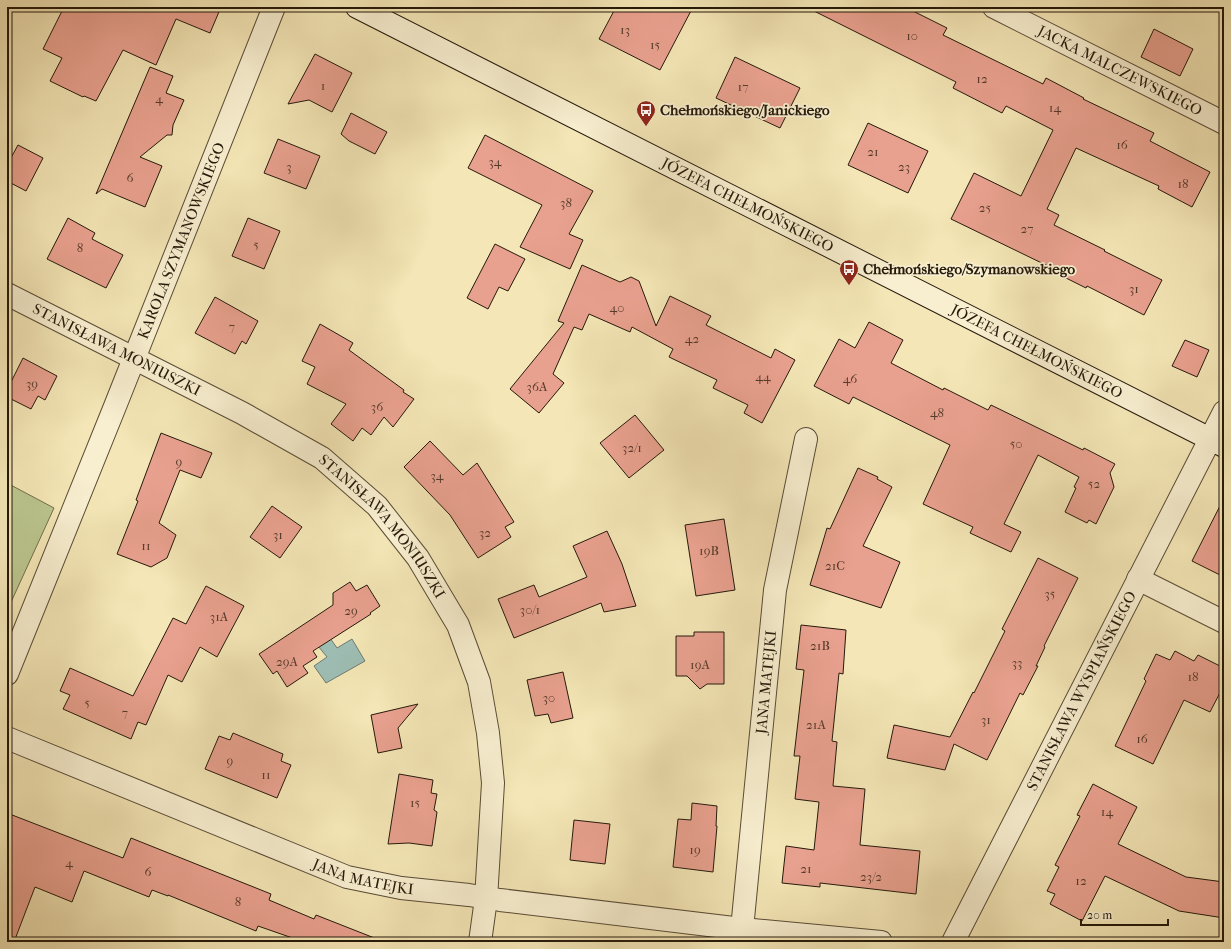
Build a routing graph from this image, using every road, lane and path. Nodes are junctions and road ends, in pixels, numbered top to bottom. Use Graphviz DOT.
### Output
graph roads {
  1 [pos="274,7"];
  2 [pos="357,7"];
  3 [pos="994,7"];
  4 [pos="1224,123"];
  5 [pos="7,294"];
  6 [pos="133,358"];
  7 [pos="1224,412"];
  8 [pos="806,439"];
  9 [pos="1217,443"];
  10 [pos="1138,579"];
  11 [pos="1224,622"];
  12 [pos="7,674"];
  13 [pos="7,738"];
  14 [pos="486,899"];
  15 [pos="742,929"];
  16 [pos="480,942"];
  17 [pos="881,942"];
  18 [pos="953,942"];
  1 -- 6 [label="street, KAROLA SZYMANOWSKIEGO"];
  2 -- 9 [label="street, JÓZEFA CHEŁMOŃSKIEGO"];
  3 -- 4 [label="street, JACKA MALCZEWSKIEGO"];
  5 -- 6 [label="street, STANISŁAWA MONIUSZKI"];
  6 -- 12 [label="street, KAROLA SZYMANOWSKIEGO"];
  6 -- 14 [label="street, STANISŁAWA MONIUSZKI"];
  7 -- 9 [label="street"];
  8 -- 15 [label="street, JANA MATEJKI"];
  9 -- 10 [label="street, STANISŁAWA WYSPIAŃSKIEGO"];
  10 -- 11 [label="street"];
  10 -- 18 [label="street, STANISŁAWA WYSPIAŃSKIEGO"];
  13 -- 14 [label="street, JANA MATEJKI"];
  14 -- 15 [label="street, JANA MATEJKI"];
  14 -- 16 [label="street, STANISŁAWA MONIUSZKI"];
  15 -- 17 [label="street, JANA MATEJKI"];
}
